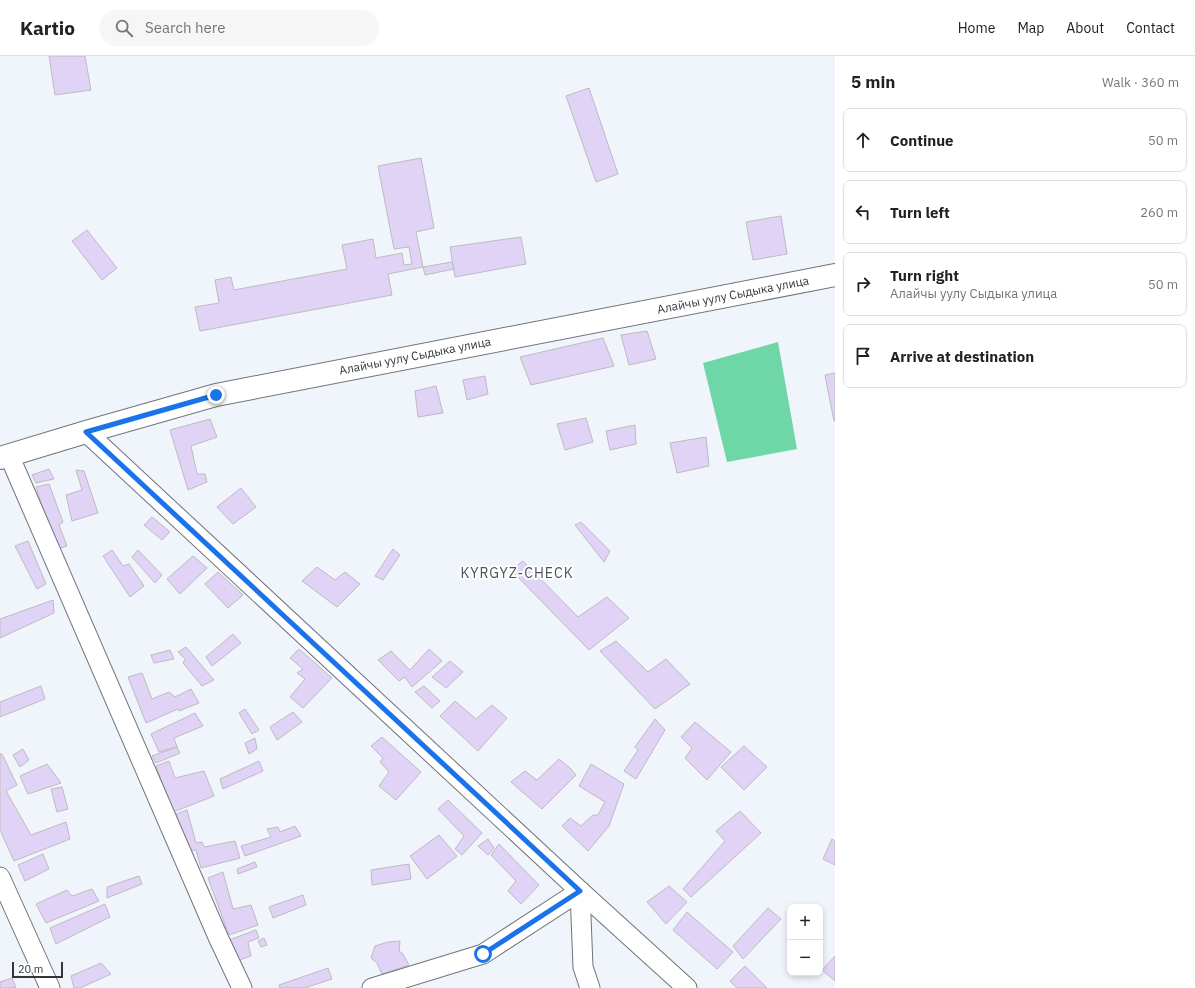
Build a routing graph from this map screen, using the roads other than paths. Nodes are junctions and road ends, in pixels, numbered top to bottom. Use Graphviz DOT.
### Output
graph roads {
  1 [pos="835,275"];
  2 [pos="86,432"];
  3 [pos="4,456"];
  4 [pos="0,877"];
  5 [pos="580,891"];
  6 [pos="50,988"];
  7 [pos="242,988"];
  8 [pos="372,988"];
  9 [pos="590,988"];
  10 [pos="687,988"];
  1 -- 2 [label="street, Алайчы уулу Сыдыка улица"];
  2 -- 3 [label="street, Алайчы уулу Сыдыка улица"];
  2 -- 5 [label="street"];
  3 -- 7 [label="street"];
  4 -- 6 [label="street"];
  5 -- 8 [label="street"];
  5 -- 9 [label="street"];
  5 -- 10 [label="street"];
}
